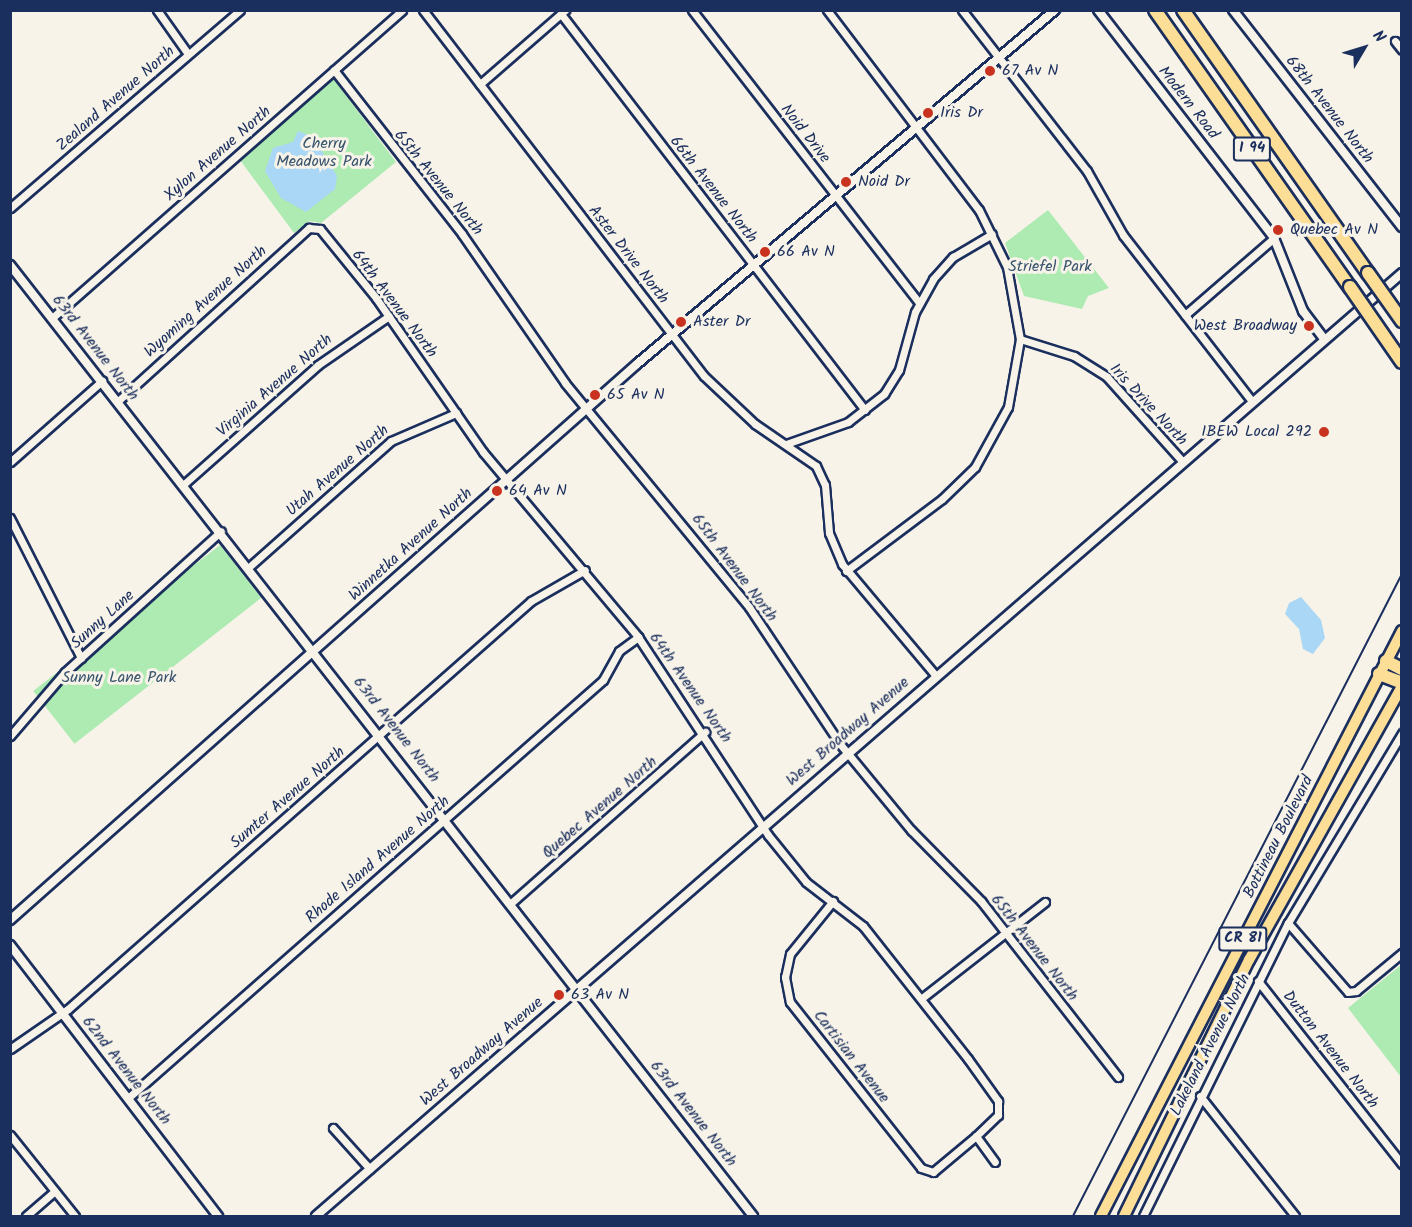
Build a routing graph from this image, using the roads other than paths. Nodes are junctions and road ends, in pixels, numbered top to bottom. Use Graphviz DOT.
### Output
graph roads {
  1 [pos="157,10"];
  2 [pos="240,10"];
  3 [pos="402,10"];
  4 [pos="423,10"];
  5 [pos="692,10"];
  6 [pos="827,10"];
  7 [pos="962,10"];
  8 [pos="1055,10"];
  9 [pos="1098,10"];
  10 [pos="1155,10"];
  11 [pos="1183,10"];
  12 [pos="1233,10"];
  13 [pos="563,12"];
  14 [pos="1395,41"];
  15 [pos="1401,50"];
  16 [pos="188,54"];
  17 [pos="999,58"];
  18 [pos="334,70"];
  19 [pos="480,84"];
  20 [pos="917,127"];
  21 [pos="836,196"];
  22 [pos="10,208"];
  23 [pos="314,227"];
  24 [pos="1401,227"];
  25 [pos="992,234"];
  26 [pos="1274,238"];
  27 [pos="10,265"];
  28 [pos="754,265"];
  29 [pos="1401,273"];
  30 [pos="14,276"];
  31 [pos="919,303"];
  32 [pos="1185,315"];
  33 [pos="389,316"];
  34 [pos="52,318"];
  35 [pos="1401,321"];
  36 [pos="672,334"];
  37 [pos="1020,339"];
  38 [pos="1323,339"];
  39 [pos="1401,362"];
  40 [pos="102,381"];
  41 [pos="1251,400"];
  42 [pos="118,401"];
  43 [pos="587,408"];
  44 [pos="866,410"];
  45 [pos="456,413"];
  46 [pos="786,444"];
  47 [pos="1182,461"];
  48 [pos="10,462"];
  49 [pos="507,479"];
  50 [pos="184,484"];
  51 [pos="10,518"];
  52 [pos="221,531"];
  53 [pos="249,567"];
  54 [pos="585,570"];
  55 [pos="846,571"];
  56 [pos="1401,631"];
  57 [pos="638,637"];
  58 [pos="315,650"];
  59 [pos="81,658"];
  60 [pos="1386,661"];
  61 [pos="1401,669"];
  62 [pos="1379,674"];
  63 [pos="935,675"];
  64 [pos="1401,685"];
  65 [pos="705,732"];
  66 [pos="1401,733"];
  67 [pos="380,734"];
  68 [pos="10,736"];
  69 [pos="848,752"];
  70 [pos="445,819"];
  71 [pos="763,826"];
  72 [pos="833,901"];
  73 [pos="1045,902"];
  74 [pos="511,903"];
  75 [pos="10,920"];
  76 [pos="1288,923"];
  77 [pos="1006,933"];
  78 [pos="10,945"];
  79 [pos="1401,953"];
  80 [pos="1258,981"];
  81 [pos="577,988"];
  82 [pos="922,998"];
  83 [pos="61,1012"];
  84 [pos="10,1049"];
  85 [pos="1118,1077"];
  86 [pos="1200,1096"];
  87 [pos="128,1098"];
  88 [pos="333,1128"];
  89 [pos="10,1135"];
  90 [pos="976,1136"];
  91 [pos="995,1162"];
  92 [pos="1401,1164"];
  93 [pos="370,1169"];
  94 [pos="55,1191"];
  95 [pos="26,1216"];
  96 [pos="75,1216"];
  97 [pos="218,1216"];
  98 [pos="316,1216"];
  99 [pos="753,1216"];
  100 [pos="1101,1216"];
  101 [pos="1124,1216"];
  102 [pos="1143,1216"];
  103 [pos="1295,1216"];
  1 -- 16 [label="street"];
  2 -- 16 [label="street, Zealand Avenue North"];
  3 -- 18 [label="street, Xylon Avenue North"];
  4 -- 19 [label="street, Aster Drive North"];
  5 -- 21 [label="street, Noid Drive"];
  6 -- 20 [label="street"];
  7 -- 17 [label="street"];
  8 -- 17 [label="street, Winnetka Avenue North"];
  9 -- 26 [label="street, Modern Road"];
  10 -- 39 [label="highway, I 94, bridge"];
  11 -- 35 [label="highway, I 94, bridge"];
  12 -- 24 [label="street, 68th Avenue North"];
  13 -- 19 [label="street"];
  13 -- 28 [label="street, 66th Avenue North"];
  14 -- 15 [label="street"];
  16 -- 22 [label="street, Zealand Avenue North"];
  17 -- 20 [label="street, Winnetka Avenue North"];
  17 -- 32 [label="street"];
  18 -- 34 [label="street, Xylon Avenue North"];
  18 -- 43 [label="street, 65th Avenue North"];
  19 -- 36 [label="street, Aster Drive North"];
  20 -- 21 [label="street, Winnetka Avenue North"];
  20 -- 25 [label="street"];
  21 -- 28 [label="street, Winnetka Avenue North"];
  21 -- 31 [label="street, Noid Drive"];
  23 -- 33 [label="street, 64th Avenue North"];
  23 -- 42 [label="street, Wyoming Avenue North"];
  25 -- 31 [label="street"];
  25 -- 37 [label="street"];
  26 -- 32 [label="street"];
  26 -- 38 [label="street, Modern Road"];
  27 -- 30 [label="street, 63rd Avenue North"];
  28 -- 36 [label="street, Winnetka Avenue North"];
  28 -- 44 [label="street, 66th Avenue North"];
  29 -- 38 [label="street, West Broadway Avenue"];
  30 -- 34 [label="street, 63rd Avenue North"];
  31 -- 44 [label="street"];
  32 -- 41 [label="street"];
  33 -- 45 [label="street, 64th Avenue North"];
  33 -- 50 [label="street, Virginia Avenue North"];
  34 -- 40 [label="street, 63rd Avenue North"];
  36 -- 43 [label="street, Winnetka Avenue North"];
  36 -- 46 [label="street, Aster Drive North"];
  37 -- 47 [label="street, Iris Drive North"];
  37 -- 55 [label="street"];
  38 -- 41 [label="street, West Broadway Avenue"];
  40 -- 42 [label="street, 63rd Avenue North"];
  40 -- 48 [label="street"];
  41 -- 47 [label="street, West Broadway Avenue"];
  42 -- 50 [label="street, 63rd Avenue North"];
  43 -- 49 [label="street, Winnetka Avenue North"];
  43 -- 69 [label="street, 65th Avenue North"];
  44 -- 46 [label="street"];
  45 -- 49 [label="street, 64th Avenue North"];
  45 -- 53 [label="street, Utah Avenue North"];
  46 -- 55 [label="street, Aster Drive North"];
  47 -- 63 [label="street, West Broadway Avenue"];
  49 -- 54 [label="street, 64th Avenue North"];
  49 -- 58 [label="street, Winnetka Avenue North"];
  50 -- 52 [label="street, 63rd Avenue North"];
  51 -- 59 [label="street"];
  52 -- 53 [label="street, 63rd Avenue North"];
  52 -- 59 [label="street, Sunny Lane"];
  53 -- 58 [label="street, 63rd Avenue North"];
  54 -- 57 [label="street, 64th Avenue North"];
  54 -- 67 [label="street, Sumter Avenue North"];
  55 -- 63 [label="street, Aster Drive North"];
  56 -- 60 [label="highway, Bottineau Boulevard / CR 81"];
  57 -- 65 [label="street, 64th Avenue North"];
  57 -- 70 [label="street, Rhode Island Avenue North"];
  58 -- 67 [label="street, 63rd Avenue North"];
  58 -- 75 [label="street, Winnetka Avenue North"];
  59 -- 68 [label="street, Sunny Lane"];
  60 -- 61 [label="highway"];
  60 -- 62 [label="highway, Bottineau Boulevard / CR 81"];
  62 -- 64 [label="highway"];
  62 -- 100 [label="highway, Bottineau Boulevard / CR 81"];
  63 -- 69 [label="street, West Broadway Avenue"];
  64 -- 101 [label="highway, Bottineau Boulevard / CR 81"];
  65 -- 71 [label="street, 64th Avenue North"];
  65 -- 74 [label="street, Quebec Avenue North"];
  66 -- 76 [label="street, Lakeland Avenue North"];
  67 -- 70 [label="street, 63rd Avenue North"];
  67 -- 83 [label="street, Sumter Avenue North"];
  69 -- 71 [label="street, West Broadway Avenue"];
  69 -- 77 [label="street, 65th Avenue North"];
  70 -- 74 [label="street, 63rd Avenue North"];
  70 -- 87 [label="street, Rhode Island Avenue North"];
  71 -- 72 [label="street, 64th Avenue North"];
  71 -- 81 [label="street, West Broadway Avenue"];
  72 -- 82 [label="street, 64th Avenue North"];
  72 -- 90 [label="street, Cartisian Avenue"];
  73 -- 77 [label="street"];
  74 -- 81 [label="street, 63rd Avenue North"];
  76 -- 79 [label="street"];
  76 -- 80 [label="street, Lakeland Avenue North"];
  77 -- 82 [label="street"];
  77 -- 85 [label="street, 65th Avenue North"];
  78 -- 83 [label="street, 62nd Avenue North"];
  80 -- 86 [label="street, Lakeland Avenue North"];
  80 -- 92 [label="street, Dutton Avenue North"];
  81 -- 93 [label="street, West Broadway Avenue"];
  81 -- 99 [label="street, 63rd Avenue North"];
  82 -- 90 [label="street, 64th Avenue North"];
  83 -- 84 [label="street, Sumter Avenue North"];
  83 -- 87 [label="street, 62nd Avenue North"];
  86 -- 102 [label="street, Lakeland Avenue North"];
  86 -- 103 [label="street"];
  87 -- 97 [label="street, 62nd Avenue North"];
  88 -- 93 [label="street"];
  89 -- 94 [label="street"];
  90 -- 91 [label="street"];
  93 -- 98 [label="street, West Broadway Avenue"];
  94 -- 95 [label="street"];
  94 -- 96 [label="street"];
}
